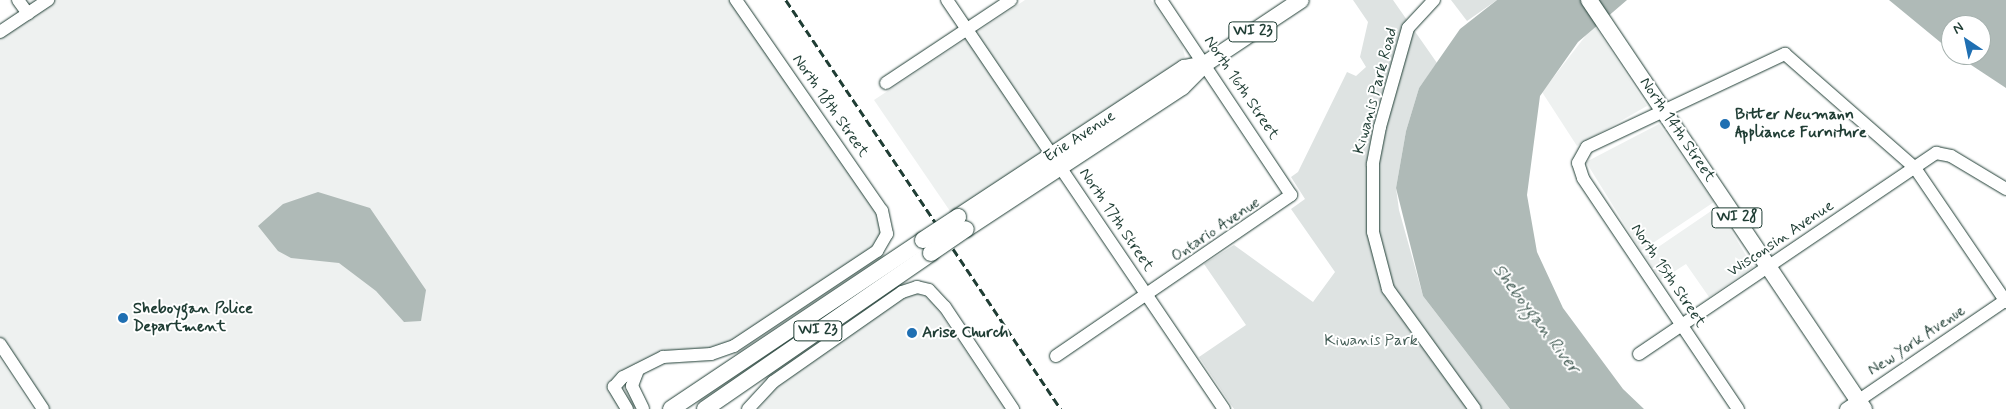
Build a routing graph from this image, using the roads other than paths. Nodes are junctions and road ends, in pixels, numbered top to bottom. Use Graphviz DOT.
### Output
graph roads {
  1 [pos="18,0"];
  2 [pos="48,0"];
  3 [pos="736,0"];
  4 [pos="947,0"];
  5 [pos="1011,0"];
  6 [pos="1161,0"];
  7 [pos="1301,0"];
  8 [pos="1434,0"];
  9 [pos="1589,0"];
  10 [pos="28,14"];
  11 [pos="967,29"];
  12 [pos="0,32"];
  13 [pos="1205,64"];
  14 [pos="886,83"];
  15 [pos="1664,110"];
  16 [pos="1056,161"];
  17 [pos="1915,168"];
  18 [pos="2006,189"];
  19 [pos="1291,196"];
  20 [pos="927,246"];
  21 [pos="1768,267"];
  22 [pos="1147,295"];
  23 [pos="2006,301"];
  24 [pos="1682,325"];
  25 [pos="0,344"];
  26 [pos="1639,354"];
  27 [pos="1056,356"];
  28 [pos="638,370"];
  29 [pos="1856,406"];
  30 [pos="43,409"];
  31 [pos="627,409"];
  32 [pos="644,409"];
  33 [pos="671,409"];
  34 [pos="705,409"];
  35 [pos="748,409"];
  36 [pos="1014,409"];
  37 [pos="1224,409"];
  38 [pos="1475,409"];
  39 [pos="1738,409"];
  1 -- 10 [label="street"];
  2 -- 10 [label="street"];
  3 -- 28 [label="street, North 18th Street"];
  4 -- 11 [label="street, North 17th Street"];
  5 -- 11 [label="street"];
  6 -- 13 [label="street, North 16th Street"];
  7 -- 13 [label="main road, Erie Avenue / WI 23"];
  8 -- 38 [label="street, Kiwanis Park Road"];
  9 -- 15 [label="main road, North 14th Street / WI 28"];
  10 -- 12 [label="street"];
  11 -- 14 [label="street"];
  11 -- 16 [label="street, North 17th Street"];
  13 -- 16 [label="main road, Erie Avenue / WI 23"];
  13 -- 19 [label="street, North 16th Street"];
  15 -- 17 [label="street"];
  15 -- 21 [label="main road, North 14th Street / WI 28"];
  15 -- 24 [label="street, North 15th Street"];
  16 -- 20 [label="main road, Erie Avenue / WI 23, bridge"];
  16 -- 22 [label="street, North 17th Street"];
  17 -- 18 [label="street, Wisconsin Avenue"];
  17 -- 21 [label="street, Wisconsin Avenue"];
  17 -- 23 [label="street"];
  19 -- 22 [label="street, Ontario Avenue"];
  20 -- 33 [label="main road, WI 23"];
  20 -- 34 [label="main road, WI 23"];
  21 -- 24 [label="street, Wisconsin Avenue"];
  21 -- 29 [label="main road, North 14th Street / WI 28"];
  22 -- 27 [label="street, Ontario Avenue"];
  22 -- 37 [label="street, North 17th Street"];
  23 -- 29 [label="street, New York Avenue"];
  24 -- 26 [label="street, Wisconsin Avenue"];
  24 -- 39 [label="street, North 15th Street"];
  25 -- 30 [label="street"];
  28 -- 31 [label="street"];
  28 -- 32 [label="street"];
  35 -- 36 [label="street"];
}
